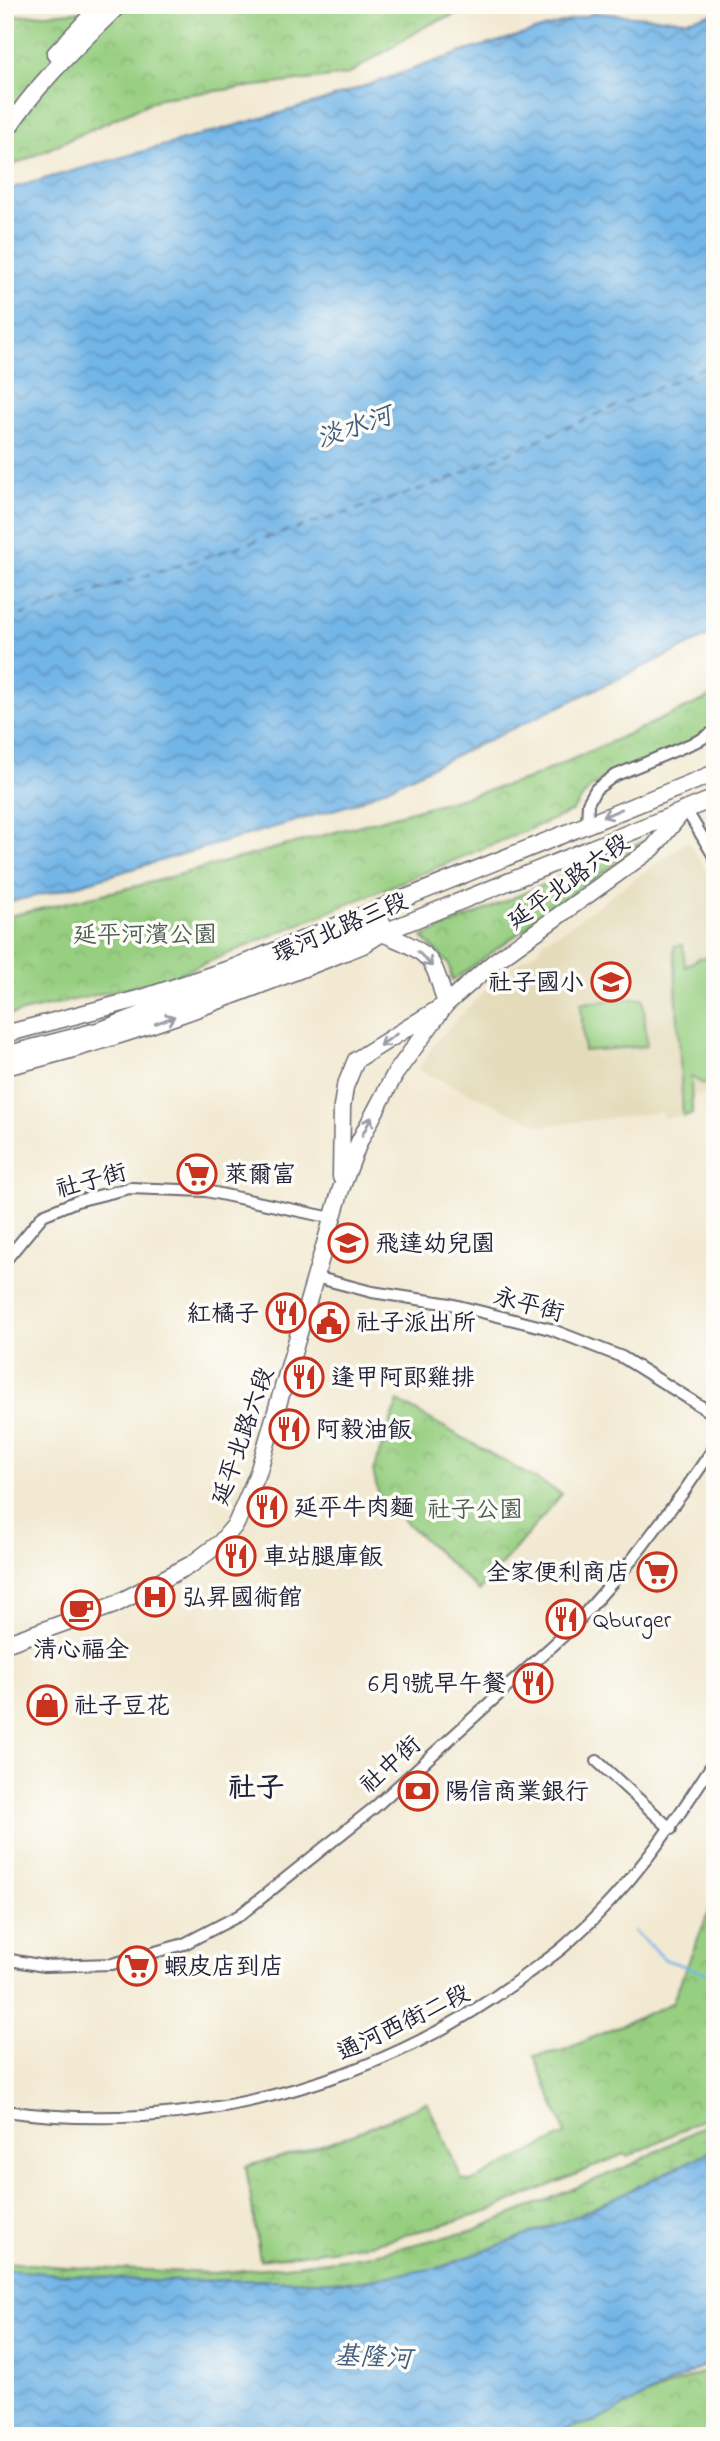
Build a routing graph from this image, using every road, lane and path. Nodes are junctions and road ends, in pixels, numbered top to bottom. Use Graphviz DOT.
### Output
graph roads {
  1 [pos="101,5"];
  2 [pos="118,5"];
  3 [pos="5,117"];
  4 [pos="5,133"];
  5 [pos="715,731"];
  6 [pos="715,772"];
  7 [pos="675,787"];
  8 [pos="715,797"];
  9 [pos="685,808"];
  10 [pos="587,824"];
  11 [pos="715,858"];
  12 [pos="382,933"];
  13 [pos="142,998"];
  14 [pos="446,1004"];
  15 [pos="5,1034"];
  16 [pos="5,1044"];
  17 [pos="5,1055"];
  18 [pos="5,1067"];
  19 [pos="341,1189"];
  20 [pos="332,1218"];
  21 [pos="5,1261"];
  22 [pos="315,1277"];
  23 [pos="715,1415"];
  24 [pos="715,1446"];
  25 [pos="5,1644"];
  26 [pos="715,1760"];
  27 [pos="597,1761"];
  28 [pos="671,1829"];
  29 [pos="5,1959"];
  30 [pos="5,2111"];
  1 -- 3 [label="main road"];
  2 -- 4 [label="main road"];
  5 -- 10 [label="street"];
  6 -- 7 [label="main road"];
  7 -- 9 [label="main road"];
  7 -- 10 [label="main road, 環河北路三段, one-way"];
  7 -- 17 [label="main road"];
  8 -- 9 [label="main road"];
  9 -- 11 [label="street"];
  9 -- 12 [label="main road, 環河北路三段"];
  9 -- 14 [label="main road, 延平北路六段"];
  10 -- 13 [label="main road, 環河北路三段"];
  12 -- 14 [label="main road, one-way"];
  18 -- 12 [label="main road, 環河北路三段, one-way"];
  13 -- 15 [label="main road, 環河北路三段"];
  13 -- 16 [label="main road"];
  19 -- 14 [label="main road, 延平北路六段, one-way"];
  14 -- 19 [label="main road, 延平北路六段, one-way"];
  19 -- 20 [label="main road, 延平北路六段"];
  20 -- 21 [label="street, 社子街"];
  20 -- 22 [label="main road, 延平北路六段"];
  22 -- 23 [label="street, 永平街"];
  22 -- 25 [label="main road, 延平北路六段"];
  24 -- 29 [label="street, 社中街"];
  26 -- 28 [label="street, 通河西街二段"];
  27 -- 28 [label="street"];
  28 -- 30 [label="street, 通河西街二段"];
}
